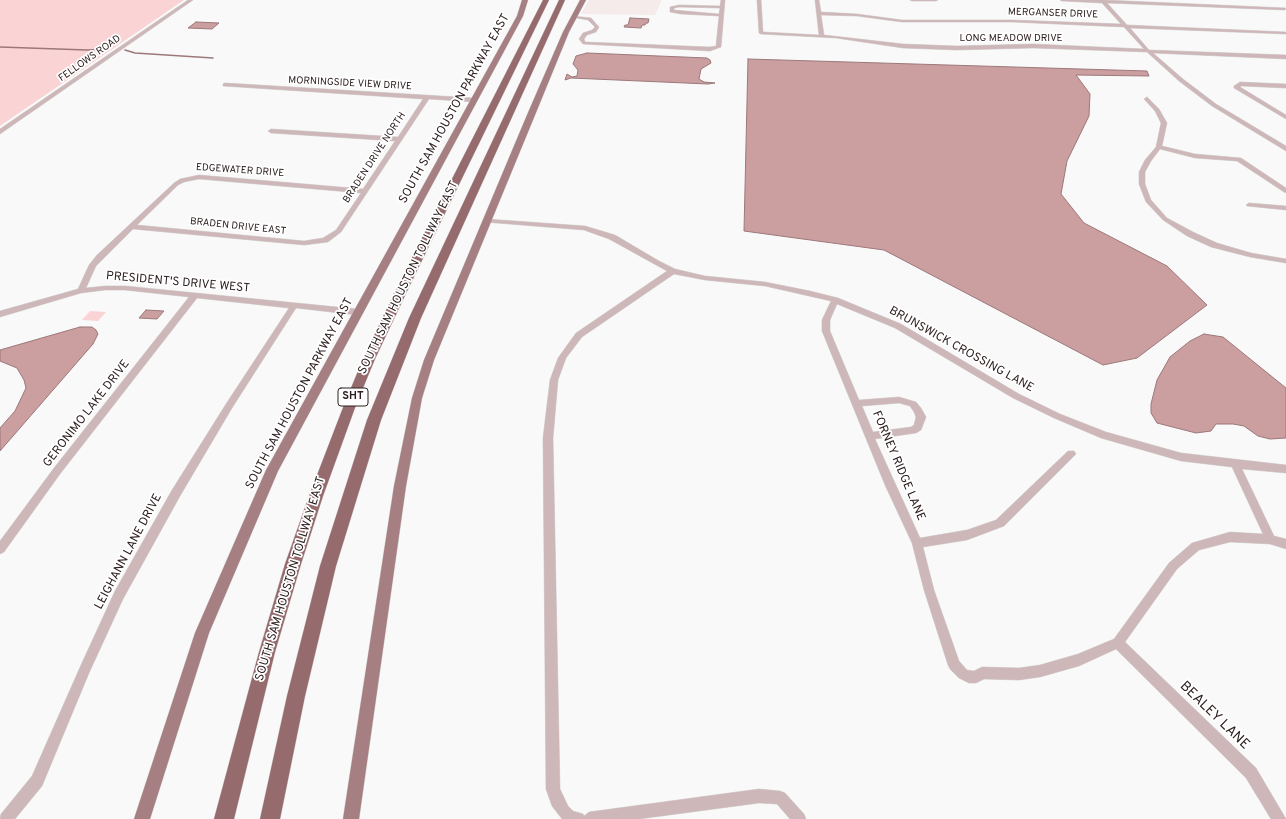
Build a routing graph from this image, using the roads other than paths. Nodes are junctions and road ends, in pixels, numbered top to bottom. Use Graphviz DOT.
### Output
graph roads {
  1 [pos="191,0"];
  2 [pos="525,0"];
  3 [pos="543,0"];
  4 [pos="546,0"];
  5 [pos="562,0"];
  6 [pos="569,0"];
  7 [pos="583,0"];
  8 [pos="723,0"];
  9 [pos="759,0"];
  10 [pos="817,0"];
  11 [pos="912,0"];
  12 [pos="936,0"];
  13 [pos="1062,0"];
  14 [pos="1103,1"];
  15 [pos="1280,4"];
  16 [pos="722,7"];
  17 [pos="1285,9"];
  18 [pos="819,13"];
  19 [pos="539,14"];
  20 [pos="721,15"];
  21 [pos="573,17"];
  22 [pos="1125,26"];
  23 [pos="1286,33"];
  24 [pos="822,37"];
  25 [pos="544,38"];
  26 [pos="1148,52"];
  27 [pos="1286,58"];
  28 [pos="225,85"];
  29 [pos="1286,86"];
  30 [pos="427,97"];
  31 [pos="1147,99"];
  32 [pos="474,100"];
  33 [pos="1286,117"];
  34 [pos="271,131"];
  35 [pos="0,132"];
  36 [pos="399,139"];
  37 [pos="1159,146"];
  38 [pos="1286,149"];
  39 [pos="366,191"];
  40 [pos="1286,191"];
  41 [pos="1249,205"];
  42 [pos="1286,208"];
  43 [pos="486,221"];
  44 [pos="132,227"];
  45 [pos="339,231"];
  46 [pos="1286,262"];
  47 [pos="673,271"];
  48 [pos="81,291"];
  49 [pos="195,295"];
  50 [pos="835,300"];
  51 [pos="293,307"];
  52 [pos="357,312"];
  53 [pos="0,314"];
  54 [pos="857,403"];
  55 [pos="870,436"];
  56 [pos="1071,454"];
  57 [pos="1235,464"];
  58 [pos="1286,468"];
  59 [pos="1270,539"];
  60 [pos="917,543"];
  61 [pos="1286,544"];
  62 [pos="0,549"];
  63 [pos="1118,643"];
  64 [pos="1286,818"];
  65 [pos="6,819"];
  66 [pos="142,819"];
  67 [pos="224,819"];
  68 [pos="270,819"];
  69 [pos="350,819"];
  70 [pos="578,819"];
  71 [pos="589,819"];
  72 [pos="799,819"];
  73 [pos="1278,819"];
  1 -- 35 [label="street, FELLOWS ROAD"];
  2 -- 32 [label="main road, SOUTH SAM HOUSTON PARKWAY EAST"];
  3 -- 19 [label="highway"];
  4 -- 19 [label="highway, SOUTH SAM HOUSTON TOLLWAY EAST / SHT"];
  5 -- 25 [label="highway, SOUTH SAM HOUSTON TOLLWAY EAST / SHT"];
  6 -- 25 [label="highway"];
  7 -- 21 [label="main road"];
  8 -- 16 [label="street"];
  9 -- 24 [label="street, LONG MEADOW DRIVE"];
  10 -- 18 [label="street"];
  11 -- 12 [label="street"];
  13 -- 14 [label="street"];
  14 -- 17 [label="street"];
  14 -- 22 [label="street"];
  15 -- 17 [label="street"];
  16 -- 20 [label="street"];
  16 -- 20 [label="street"];
  18 -- 22 [label="street, MERGANSER DRIVE"];
  18 -- 24 [label="street"];
  19 -- 67 [label="highway, SOUTH SAM HOUSTON TOLLWAY EAST / SHT"];
  20 -- 21 [label="street"];
  21 -- 43 [label="main road"];
  22 -- 23 [label="street, MERGANSER DRIVE"];
  22 -- 26 [label="street"];
  24 -- 26 [label="street, LONG MEADOW DRIVE"];
  25 -- 68 [label="highway, SOUTH SAM HOUSTON TOLLWAY EAST / SHT"];
  26 -- 27 [label="street, LONG MEADOW DRIVE"];
  26 -- 38 [label="street"];
  28 -- 30 [label="street, MORNINGSIDE VIEW DRIVE"];
  29 -- 33 [label="street"];
  30 -- 32 [label="street, MORNINGSIDE VIEW DRIVE"];
  30 -- 36 [label="street, BRADEN DRIVE NORTH"];
  31 -- 37 [label="street"];
  32 -- 52 [label="main road, SOUTH SAM HOUSTON PARKWAY EAST"];
  34 -- 36 [label="street"];
  36 -- 39 [label="street, BRADEN DRIVE NORTH"];
  37 -- 40 [label="street"];
  37 -- 46 [label="street"];
  39 -- 44 [label="street, EDGEWATER DRIVE"];
  39 -- 45 [label="street, BRADEN DRIVE NORTH"];
  41 -- 42 [label="street"];
  43 -- 47 [label="street, BRUNSWICK CROSSING LANE"];
  43 -- 69 [label="main road"];
  44 -- 45 [label="street, BRADEN DRIVE EAST"];
  44 -- 48 [label="street, EDGEWATER DRIVE"];
  47 -- 50 [label="street, BRUNSWICK CROSSING LANE"];
  47 -- 70 [label="street"];
  48 -- 49 [label="street, PRESIDENT'S DRIVE WEST"];
  48 -- 53 [label="street, PRESIDENT'S DRIVE WEST"];
  49 -- 51 [label="street, PRESIDENT'S DRIVE WEST"];
  49 -- 62 [label="street, GERONIMO LAKE DRIVE"];
  50 -- 54 [label="street, FORNEY RIDGE LANE"];
  50 -- 57 [label="street, BRUNSWICK CROSSING LANE"];
  51 -- 52 [label="street, PRESIDENT'S DRIVE WEST"];
  51 -- 65 [label="street, LEIGHANN LANE DRIVE"];
  52 -- 66 [label="main road, SOUTH SAM HOUSTON PARKWAY EAST"];
  54 -- 55 [label="street, FORNEY RIDGE LANE"];
  54 -- 55 [label="street"];
  55 -- 60 [label="street, FORNEY RIDGE LANE"];
  56 -- 60 [label="street"];
  57 -- 58 [label="street, BRUNSWICK CROSSING LANE"];
  57 -- 59 [label="street"];
  59 -- 61 [label="street"];
  59 -- 63 [label="street"];
  60 -- 63 [label="street, FORNEY RIDGE LANE"];
  63 -- 73 [label="street, BEALEY LANE"];
  64 -- 73 [label="street"];
  71 -- 72 [label="street"];
}
